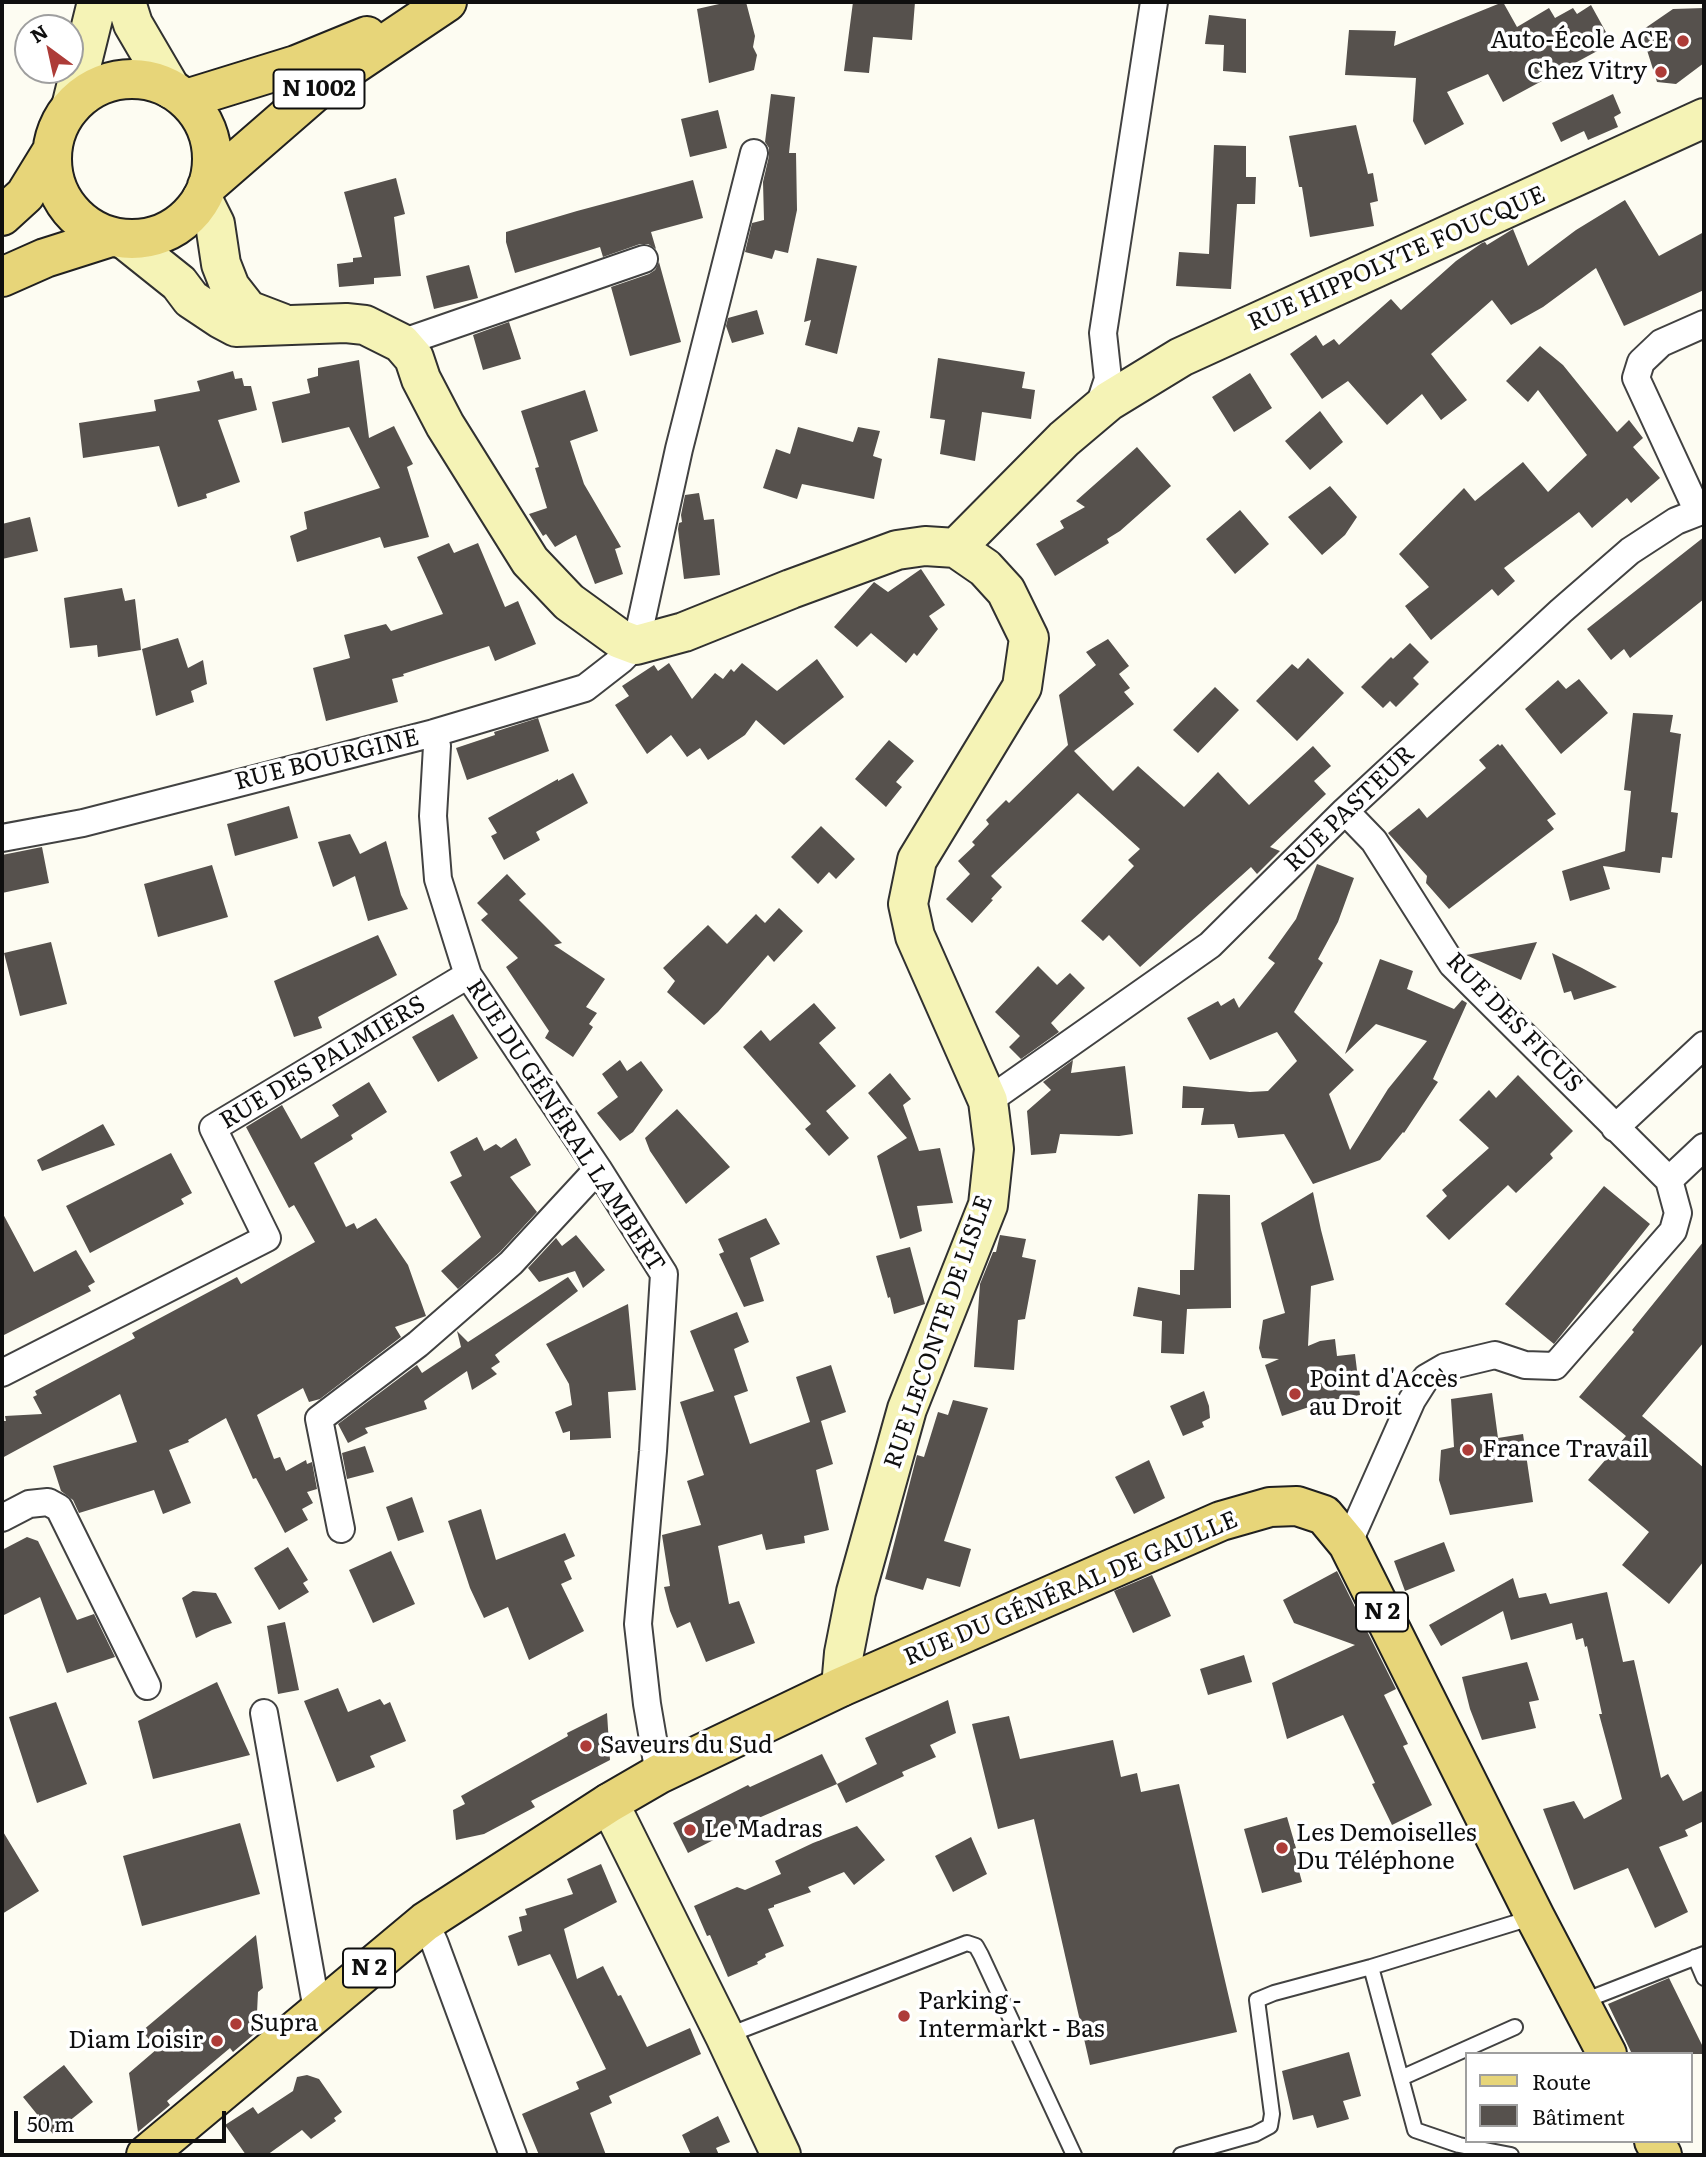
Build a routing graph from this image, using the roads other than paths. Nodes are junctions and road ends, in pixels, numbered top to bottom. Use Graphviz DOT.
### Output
graph roads {
  1 [pos="97,2"];
  2 [pos="126,2"];
  3 [pos="1154,2"];
  4 [pos="444,4"];
  5 [pos="178,94"];
  6 [pos="71,107"];
  7 [pos="1699,125"];
  8 [pos="52,151"];
  9 [pos="754,153"];
  10 [pos="204,192"];
  11 [pos="2,216"];
  12 [pos="117,238"];
  13 [pos="644,259"];
  14 [pos="2,277"];
  15 [pos="1704,324"];
  16 [pos="287,325"];
  17 [pos="401,343"];
  18 [pos="1097,412"];
  19 [pos="1701,511"];
  20 [pos="956,548"];
  21 [pos="636,645"];
  22 [pos="434,733"];
  23 [pos="1345,811"];
  24 [pos="2,838"];
  25 [pos="468,975"];
  26 [pos="1704,1045"];
  27 [pos="988,1101"];
  28 [pos="1615,1128"];
  29 [pos="1704,1147"];
  30 [pos="598,1169"];
  31 [pos="1669,1180"];
  32 [pos="2,1373"];
  33 [pos="2,1518"];
  34 [pos="341,1529"];
  35 [pos="1348,1544"];
  36 [pos="147,1686"];
  37 [pos="841,1687"];
  38 [pos="264,1713"];
  39 [pos="659,1774"];
  40 [pos="609,1803"];
  41 [pos="1535,1917"];
  42 [pos="425,1922"];
  43 [pos="1700,1955"];
  44 [pos="1371,1967"];
  45 [pos="1704,1978"];
  46 [pos="1580,2003"];
  47 [pos="317,2010"];
  48 [pos="1514,2027"];
  49 [pos="725,2036"];
  50 [pos="1606,2052"];
  51 [pos="1401,2078"];
  52 [pos="1467,2144"];
  53 [pos="146,2155"];
  54 [pos="513,2155"];
  55 [pos="781,2155"];
  56 [pos="1074,2155"];
  57 [pos="1181,2155"];
  58 [pos="1511,2155"];
  1 -- 6 [label="main road"];
  2 -- 5 [label="main road"];
  3 -- 18 [label="street"];
  4 -- 5 [label="main road, N 1002"];
  4 -- 10 [label="main road, N 1002"];
  5 -- 6 [label="main road"];
  5 -- 10 [label="main road"];
  6 -- 8 [label="main road"];
  7 -- 18 [label="main road, RUE HIPPOLYTE FOUCQUE"];
  8 -- 11 [label="main road"];
  8 -- 12 [label="main road"];
  9 -- 21 [label="street"];
  10 -- 12 [label="main road"];
  10 -- 16 [label="main road"];
  12 -- 14 [label="main road"];
  12 -- 16 [label="main road"];
  13 -- 17 [label="street"];
  15 -- 19 [label="street"];
  16 -- 17 [label="main road"];
  17 -- 21 [label="main road"];
  18 -- 20 [label="main road, RUE HIPPOLYTE FOUCQUE"];
  19 -- 23 [label="street, RUE PASTEUR"];
  20 -- 21 [label="main road"];
  20 -- 27 [label="main road, RUE LECONTE DE LISLE"];
  21 -- 22 [label="street, RUE BOURGINE"];
  22 -- 24 [label="street, RUE BOURGINE"];
  22 -- 25 [label="street, RUE DU GÉNÉRAL LAMBERT"];
  23 -- 27 [label="street, RUE PASTEUR"];
  23 -- 28 [label="street, RUE DES FICUS"];
  25 -- 30 [label="street, RUE DU GÉNÉRAL LAMBERT"];
  25 -- 32 [label="street, RUE DES PALMIERS"];
  26 -- 28 [label="street"];
  27 -- 37 [label="main road, RUE LECONTE DE LISLE"];
  28 -- 31 [label="street, RUE DES FICUS"];
  29 -- 31 [label="street"];
  30 -- 34 [label="street"];
  30 -- 39 [label="street, RUE DU GÉNÉRAL LAMBERT"];
  31 -- 35 [label="street"];
  33 -- 36 [label="street"];
  35 -- 37 [label="main road, RUE DU GÉNÉRAL DE GAULLE / N 2"];
  35 -- 41 [label="main road, RUE DU GÉNÉRAL DE GAULLE / N 2"];
  37 -- 39 [label="main road, N 2"];
  38 -- 47 [label="street"];
  39 -- 40 [label="main road, N 2"];
  40 -- 42 [label="main road, N 2"];
  40 -- 49 [label="main road"];
  41 -- 44 [label="lane"];
  41 -- 46 [label="main road, RUE DU GÉNÉRAL DE GAULLE / N 2"];
  42 -- 47 [label="main road, N 2"];
  42 -- 54 [label="street"];
  43 -- 45 [label="lane"];
  43 -- 46 [label="lane"];
  44 -- 51 [label="lane"];
  44 -- 57 [label="lane"];
  46 -- 50 [label="main road, RUE DU GÉNÉRAL DE GAULLE / N 2"];
  47 -- 53 [label="main road, N 2"];
  48 -- 51 [label="lane"];
  49 -- 55 [label="main road"];
  49 -- 56 [label="lane"];
  51 -- 52 [label="lane"];
  52 -- 58 [label="lane"];
}
